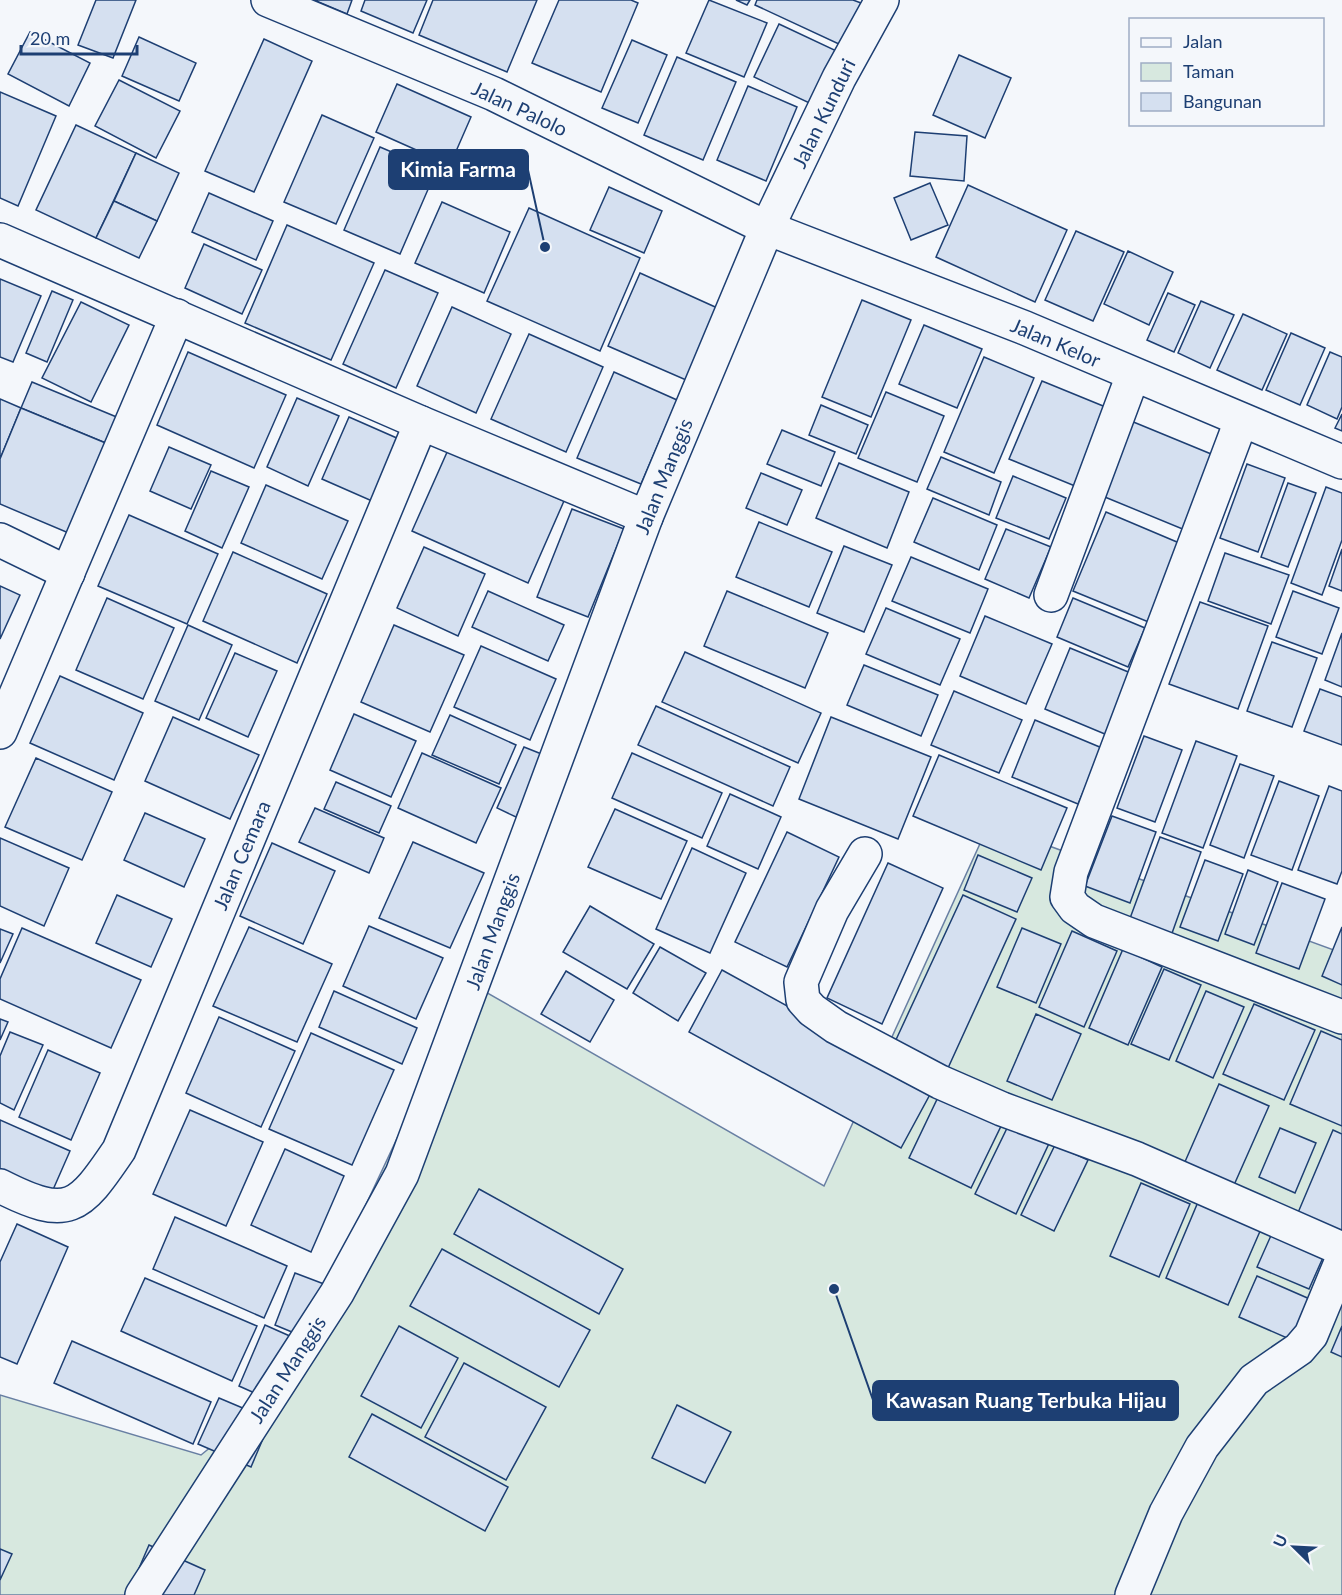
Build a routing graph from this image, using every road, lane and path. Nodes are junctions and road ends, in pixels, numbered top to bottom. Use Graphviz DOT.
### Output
graph roads {
  1 [pos="268,0"];
  2 [pos="882,0"];
  3 [pos="767,228"];
  4 [pos="0,240"];
  5 [pos="177,316"];
  6 [pos="1133,375"];
  7 [pos="1241,421"];
  8 [pos="421,423"];
  9 [pos="1342,462"];
  10 [pos="646,517"];
  11 [pos="0,540"];
  12 [pos="68,573"];
  13 [pos="1051,595"];
  14 [pos="0,732"];
  15 [pos="865,854"];
  16 [pos="1342,1017"];
  17 [pos="0,1186"];
  18 [pos="1342,1249"];
  19 [pos="1342,1260"];
  20 [pos="142,1595"];
  21 [pos="1132,1595"];
  1 -- 3 [label="street, Jalan Palolo"];
  2 -- 3 [label="street, Jalan Kunduri"];
  3 -- 6 [label="street, Jalan Kelor"];
  3 -- 10 [label="street, Jalan Manggis"];
  4 -- 5 [label="street"];
  5 -- 8 [label="street"];
  5 -- 12 [label="street"];
  6 -- 7 [label="street, Jalan Kelor"];
  6 -- 13 [label="street"];
  7 -- 9 [label="street, Jalan Kelor"];
  7 -- 16 [label="street"];
  8 -- 10 [label="street"];
  8 -- 17 [label="street, Jalan Cemara"];
  10 -- 20 [label="street, Jalan Manggis"];
  11 -- 12 [label="street"];
  12 -- 14 [label="street"];
  15 -- 18 [label="street"];
  19 -- 21 [label="street"];
}
